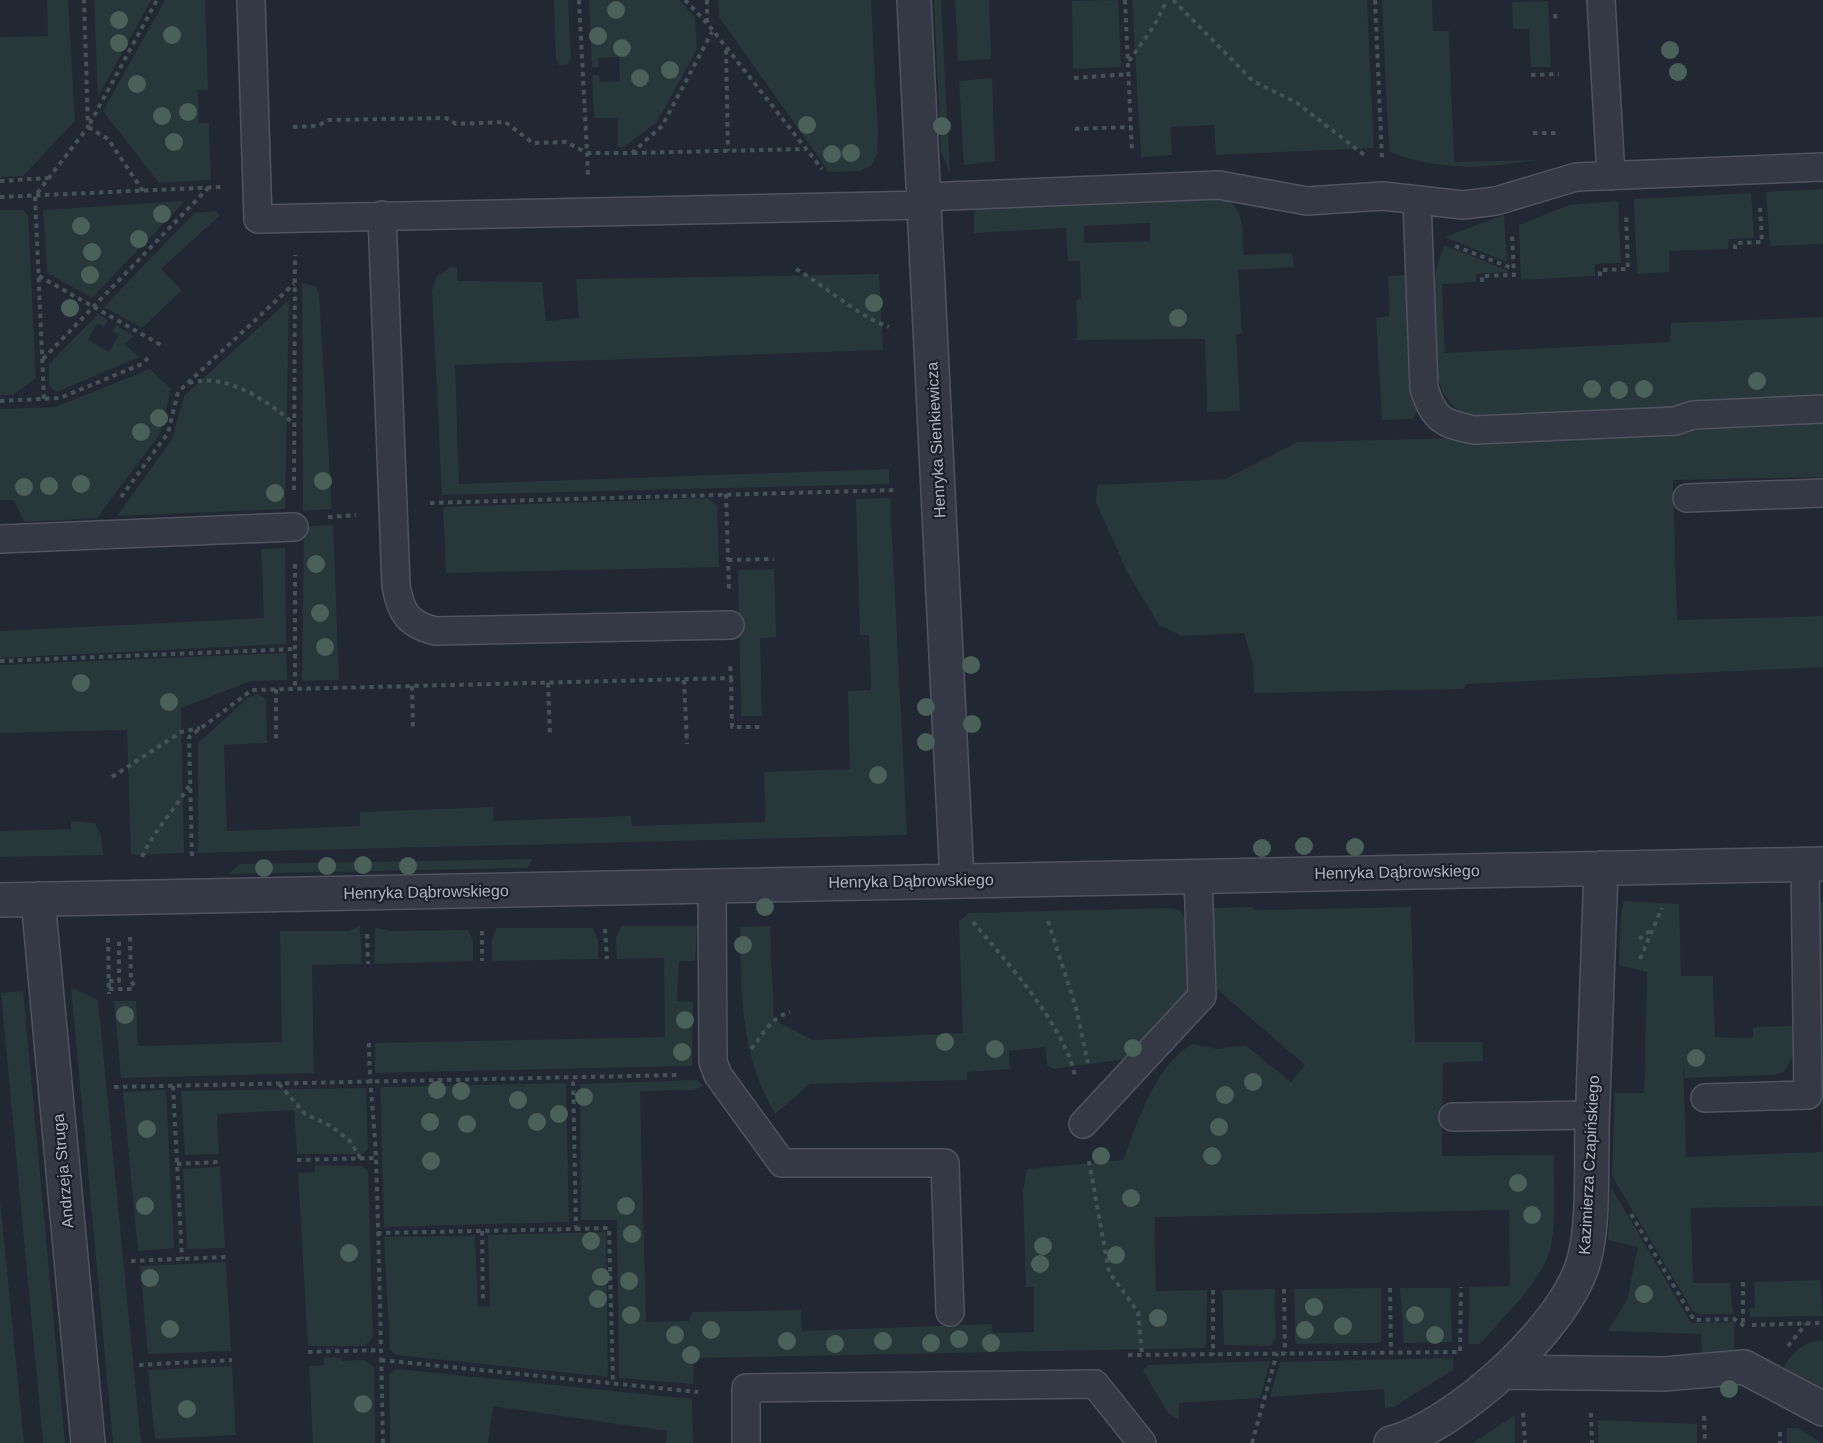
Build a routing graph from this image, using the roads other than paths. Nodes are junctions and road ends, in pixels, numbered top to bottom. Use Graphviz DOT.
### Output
graph roads {
  1 [pos="251,0"];
  2 [pos="914,0"];
  3 [pos="1601,0"];
  4 [pos="1823,167"];
  5 [pos="1611,176"];
  6 [pos="924,201"];
  7 [pos="1417,201"];
  8 [pos="382,215"];
  9 [pos="1823,409"];
  10 [pos="1823,493"];
  11 [pos="1687,498"];
  12 [pos="294,528"];
  13 [pos="0,539"];
  14 [pos="730,625"];
  15 [pos="1814,864"];
  16 [pos="1600,868"];
  17 [pos="1198,876"];
  18 [pos="957,880"];
  19 [pos="712,886"];
  20 [pos="38,899"];
  21 [pos="0,900"];
  22 [pos="1705,1098"];
  23 [pos="1593,1115"];
  24 [pos="1453,1117"];
  25 [pos="1083,1124"];
  26 [pos="950,1312"];
  27 [pos="1504,1372"];
  28 [pos="1823,1409"];
  29 [pos="88,1443"];
  30 [pos="746,1443"];
  31 [pos="1142,1443"];
  32 [pos="1391,1443"];
  1 -- 8 [label="lane"];
  2 -- 6 [label="street, Henryka Sienkiewicza"];
  3 -- 5 [label="lane"];
  4 -- 5 [label="lane"];
  5 -- 7 [label="lane"];
  6 -- 7 [label="lane"];
  6 -- 8 [label="lane"];
  6 -- 18 [label="street, Henryka Sienkiewicza"];
  7 -- 9 [label="lane"];
  8 -- 14 [label="lane"];
  10 -- 11 [label="lane"];
  12 -- 13 [label="lane"];
  15 -- 16 [label="street, Henryka Dąbrowskiego"];
  15 -- 22 [label="lane"];
  16 -- 17 [label="street, Henryka Dąbrowskiego"];
  16 -- 23 [label="street, Kazimierza Czapińskiego"];
  17 -- 18 [label="street, Henryka Dąbrowskiego"];
  17 -- 25 [label="lane"];
  18 -- 19 [label="street, Henryka Dąbrowskiego"];
  19 -- 20 [label="street, Henryka Dąbrowskiego"];
  19 -- 26 [label="lane"];
  20 -- 21 [label="street, Henryka Dąbrowskiego"];
  20 -- 29 [label="street, Andrzeja Struga"];
  23 -- 24 [label="lane"];
  23 -- 27 [label="street, Kazimierza Czapińskiego"];
  27 -- 28 [label="street"];
  27 -- 32 [label="street, Kazimierza Czapińskiego"];
  30 -- 31 [label="lane"];
}
